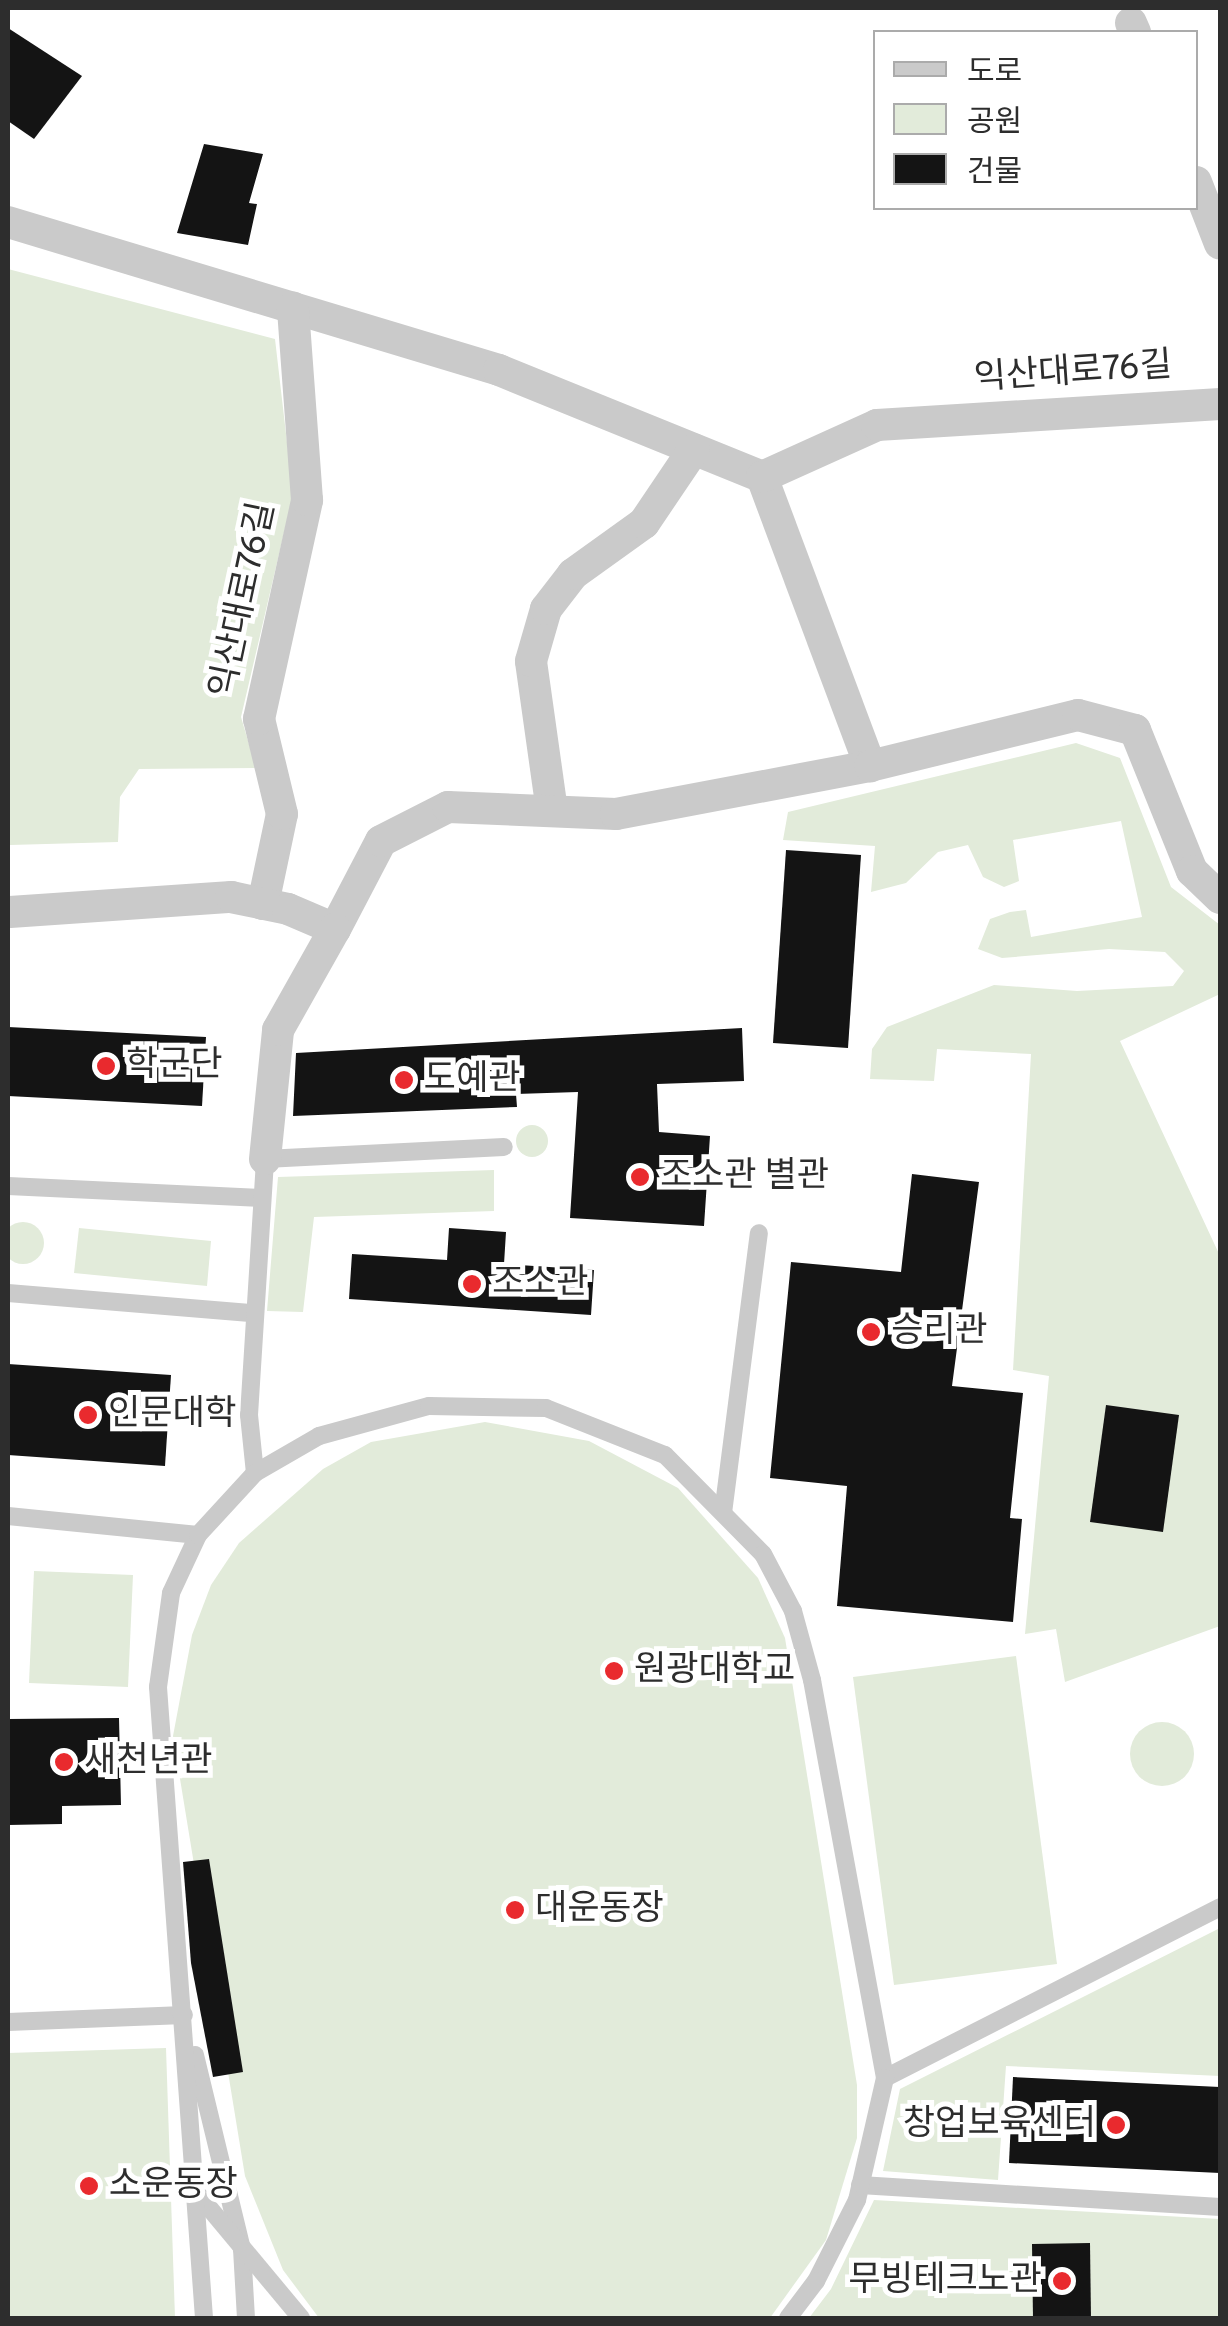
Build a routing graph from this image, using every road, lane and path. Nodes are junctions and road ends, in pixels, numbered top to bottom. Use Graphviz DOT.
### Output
graph roads {
  1 [pos="1198,187"];
  2 [pos="8,222"];
  3 [pos="1220,244"];
  4 [pos="293,308"];
  5 [pos="1220,404"];
  6 [pos="694,449"];
  7 [pos="762,477"];
  8 [pos="870,766"];
  9 [pos="552,811"];
  10 [pos="1220,898"];
  11 [pos="264,904"];
  12 [pos="10,912"];
  13 [pos="335,929"];
  14 [pos="504,1147"];
  15 [pos="265,1158"];
  16 [pos="8,1186"];
  17 [pos="261,1198"];
  18 [pos="760,1233"];
  19 [pos="8,1293"];
  20 [pos="253,1313"];
  21 [pos="255,1473"];
  22 [pos="723,1513"];
  23 [pos="8,1516"];
  24 [pos="198,1535"];
  25 [pos="1220,1906"];
  26 [pos="184,2016"];
  27 [pos="8,2022"];
  28 [pos="885,2078"];
  29 [pos="860,2185"];
  30 [pos="196,2192"];
  31 [pos="1220,2206"];
  32 [pos="242,2249"];
  33 [pos="204,2318"];
  34 [pos="246,2318"];
  35 [pos="301,2318"];
  36 [pos="788,2318"];
  1 -- 3 [label="street"];
  2 -- 4 [label="street"];
  4 -- 6 [label="street"];
  4 -- 11 [label="street, 익산대로76길"];
  5 -- 7 [label="street, 익산대로76길"];
  6 -- 7 [label="street"];
  6 -- 9 [label="street"];
  7 -- 8 [label="street"];
  8 -- 9 [label="street"];
  8 -- 10 [label="street"];
  9 -- 13 [label="street"];
  11 -- 12 [label="street"];
  11 -- 13 [label="street"];
  13 -- 15 [label="street"];
  14 -- 15 [label="lane"];
  15 -- 17 [label="lane"];
  16 -- 17 [label="lane"];
  17 -- 20 [label="lane"];
  18 -- 22 [label="lane"];
  19 -- 20 [label="lane"];
  20 -- 21 [label="lane"];
  21 -- 22 [label="lane"];
  21 -- 24 [label="lane"];
  22 -- 28 [label="lane"];
  23 -- 24 [label="lane"];
  24 -- 26 [label="lane"];
  25 -- 28 [label="lane"];
  26 -- 27 [label="lane"];
  26 -- 30 [label="lane"];
  26 -- 32 [label="lane"];
  28 -- 29 [label="lane"];
  29 -- 31 [label="lane"];
  29 -- 36 [label="lane"];
  30 -- 32 [label="lane"];
  30 -- 33 [label="lane"];
  32 -- 34 [label="lane"];
  32 -- 35 [label="lane"];
}
